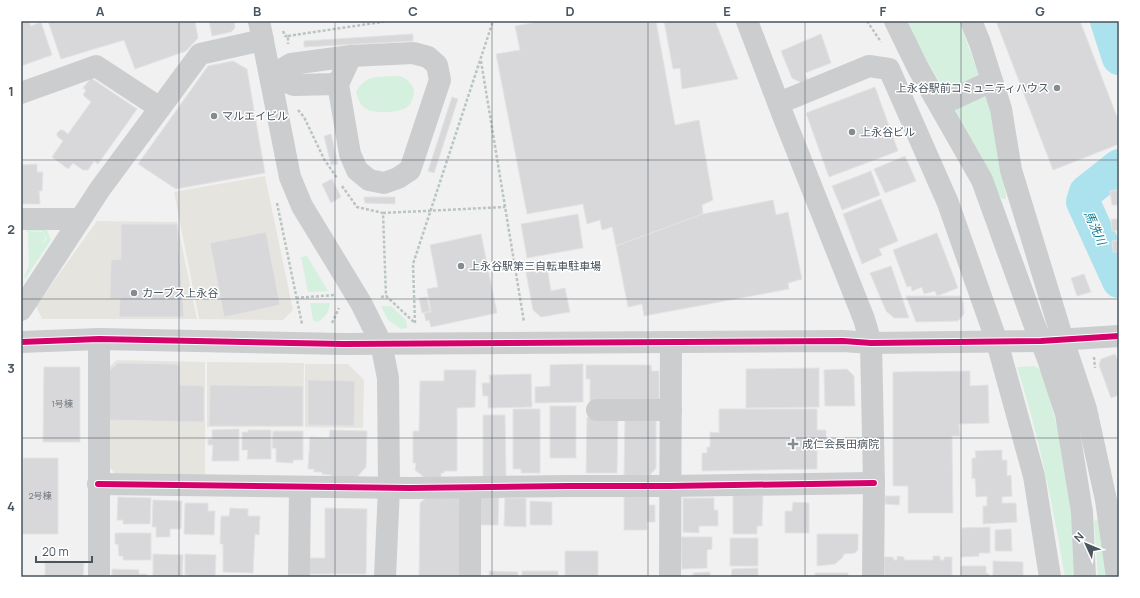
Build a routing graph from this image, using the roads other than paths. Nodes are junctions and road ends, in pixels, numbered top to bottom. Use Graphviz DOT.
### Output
graph roads {
  1 [pos="747,21"];
  2 [pos="895,21"];
  3 [pos="971,21"];
  4 [pos="261,31"];
  5 [pos="351,56"];
  6 [pos="271,76"];
  7 [pos="992,81"];
  8 [pos="338,84"];
  9 [pos="21,93"];
  10 [pos="779,103"];
  11 [pos="940,105"];
  12 [pos="160,108"];
  13 [pos="21,218"];
  14 [pos="80,219"];
  15 [pos="21,310"];
  16 [pos="1119,336"];
  17 [pos="99,339"];
  18 [pos="1063,340"];
  19 [pos="1041,341"];
  20 [pos="21,342"];
  21 [pos="671,342"];
  22 [pos="997,342"];
  23 [pos="381,343"];
  24 [pos="870,343"];
  25 [pos="597,410"];
  26 [pos="670,410"];
  27 [pos="874,483"];
  28 [pos="98,484"];
  29 [pos="670,486"];
  30 [pos="300,487"];
  31 [pos="389,488"];
  32 [pos="470,488"];
  33 [pos="98,577"];
  34 [pos="299,577"];
  35 [pos="385,577"];
  36 [pos="470,577"];
  37 [pos="670,577"];
  38 [pos="874,577"];
  39 [pos="1050,577"];
  40 [pos="1085,577"];
  41 [pos="1117,577"];
  1 -- 10 [label="street"];
  2 -- 11 [label="street"];
  3 -- 7 [label="street"];
  4 -- 6 [label="street"];
  4 -- 12 [label="street"];
  5 -- 6 [label="street"];
  5 -- 8 [label="street"];
  5 -- 8 [label="street"];
  6 -- 8 [label="street"];
  6 -- 23 [label="street"];
  7 -- 11 [label="street"];
  7 -- 18 [label="street"];
  9 -- 12 [label="street"];
  10 -- 22 [label="street"];
  10 -- 24 [label="street"];
  11 -- 19 [label="street"];
  12 -- 14 [label="street"];
  13 -- 14 [label="street"];
  14 -- 15 [label="street"];
  16 -- 18 [label="street"];
  17 -- 20 [label="street"];
  17 -- 23 [label="street"];
  17 -- 28 [label="street"];
  18 -- 19 [label="street"];
  18 -- 41 [label="street"];
  19 -- 22 [label="street"];
  19 -- 40 [label="street"];
  21 -- 23 [label="street"];
  21 -- 24 [label="street"];
  21 -- 26 [label="street"];
  22 -- 24 [label="street"];
  22 -- 39 [label="street"];
  23 -- 31 [label="street"];
  24 -- 27 [label="street"];
  25 -- 26 [label="street"];
  26 -- 29 [label="street"];
  27 -- 29 [label="street"];
  27 -- 38 [label="street"];
  28 -- 30 [label="street"];
  28 -- 33 [label="street"];
  29 -- 32 [label="street"];
  29 -- 37 [label="street"];
  30 -- 31 [label="street"];
  30 -- 34 [label="street"];
  31 -- 32 [label="street"];
  31 -- 35 [label="street"];
  32 -- 36 [label="street"];
}
